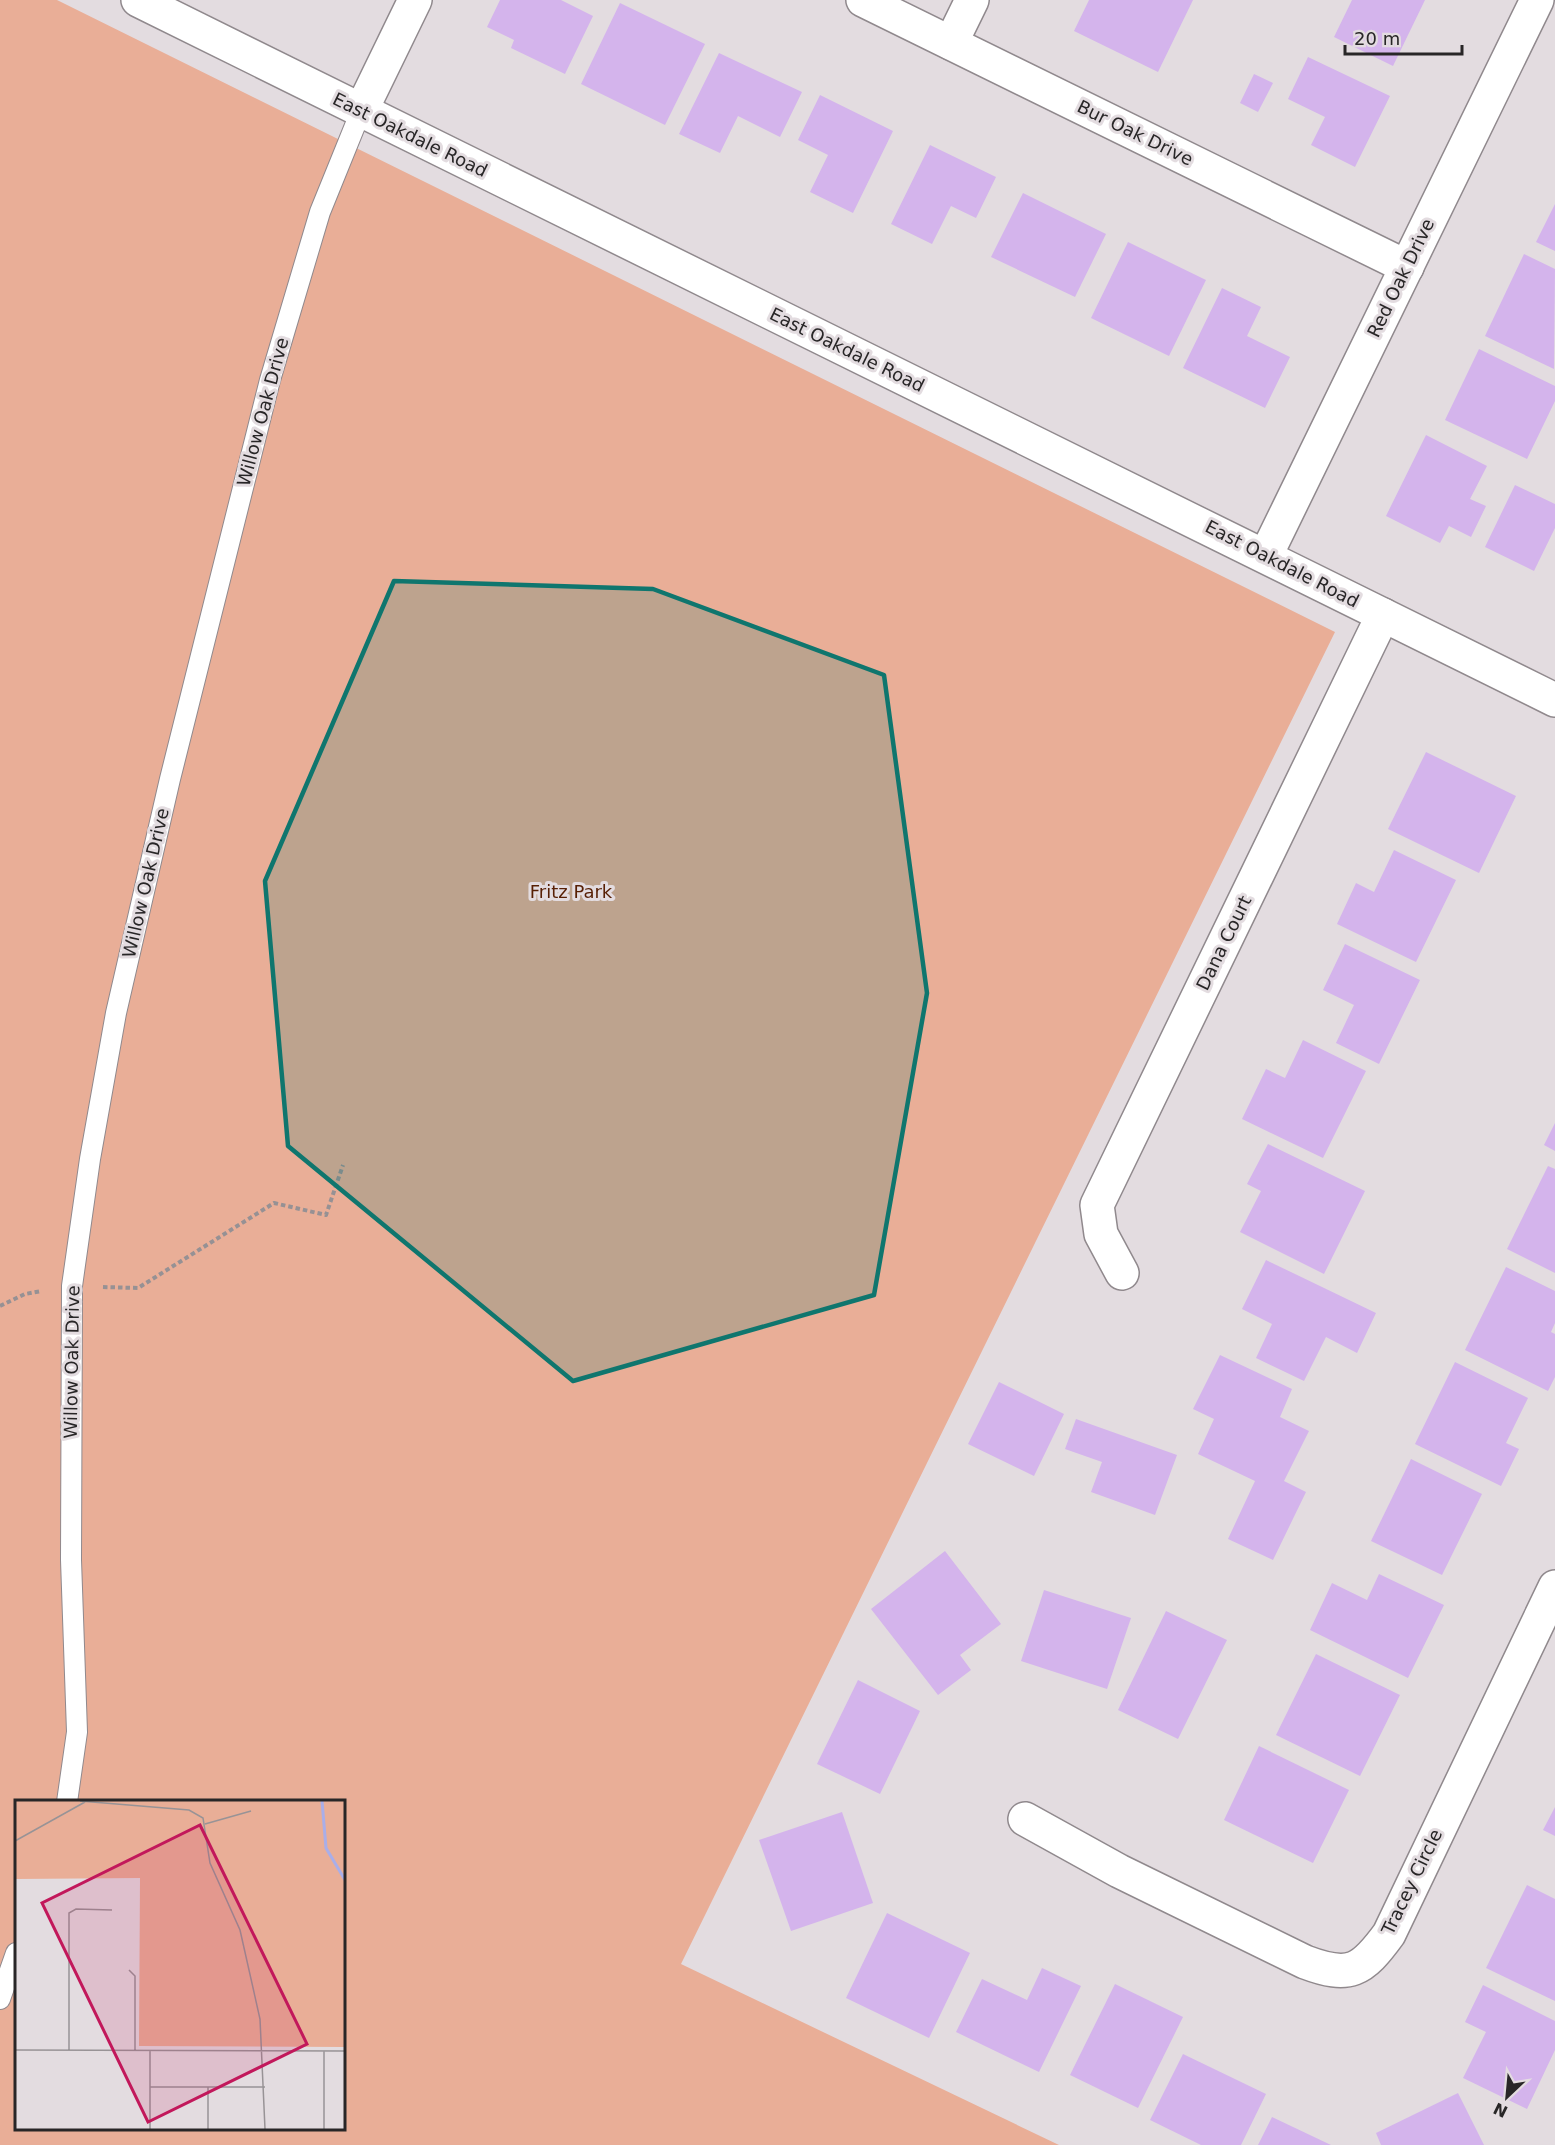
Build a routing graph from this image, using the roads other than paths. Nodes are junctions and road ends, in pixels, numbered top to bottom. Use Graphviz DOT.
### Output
graph roads {
  1 [pos="138,0"];
  2 [pos="415,0"];
  3 [pos="863,0"];
  4 [pos="972,0"];
  5 [pos="1537,0"];
  6 [pos="951,43"];
  7 [pos="361,111"];
  8 [pos="1407,267"];
  9 [pos="1266,555"];
  10 [pos="1383,615"];
  11 [pos="1555,700"];
  12 [pos="1122,1273"];
  13 [pos="1555,1587"];
  14 [pos="67,1800"];
  15 [pos="1025,1819"];
  16 [pos="15,1956"];
  17 [pos="0,1999"];
  1 -- 7 [label="street, East Oakdale Road"];
  2 -- 7 [label="street, Willow Oak Drive"];
  3 -- 6 [label="street, Bur Oak Drive"];
  4 -- 6 [label="street"];
  5 -- 8 [label="street, Red Oak Drive"];
  6 -- 8 [label="street, Bur Oak Drive"];
  7 -- 9 [label="street, East Oakdale Road"];
  7 -- 14 [label="lane, Willow Oak Drive"];
  8 -- 9 [label="street, Red Oak Drive"];
  9 -- 10 [label="street, East Oakdale Road"];
  10 -- 11 [label="street, East Oakdale Road"];
  10 -- 12 [label="street, Dana Court"];
  13 -- 15 [label="street, Tracey Circle"];
  16 -- 17 [label="lane"];
}
